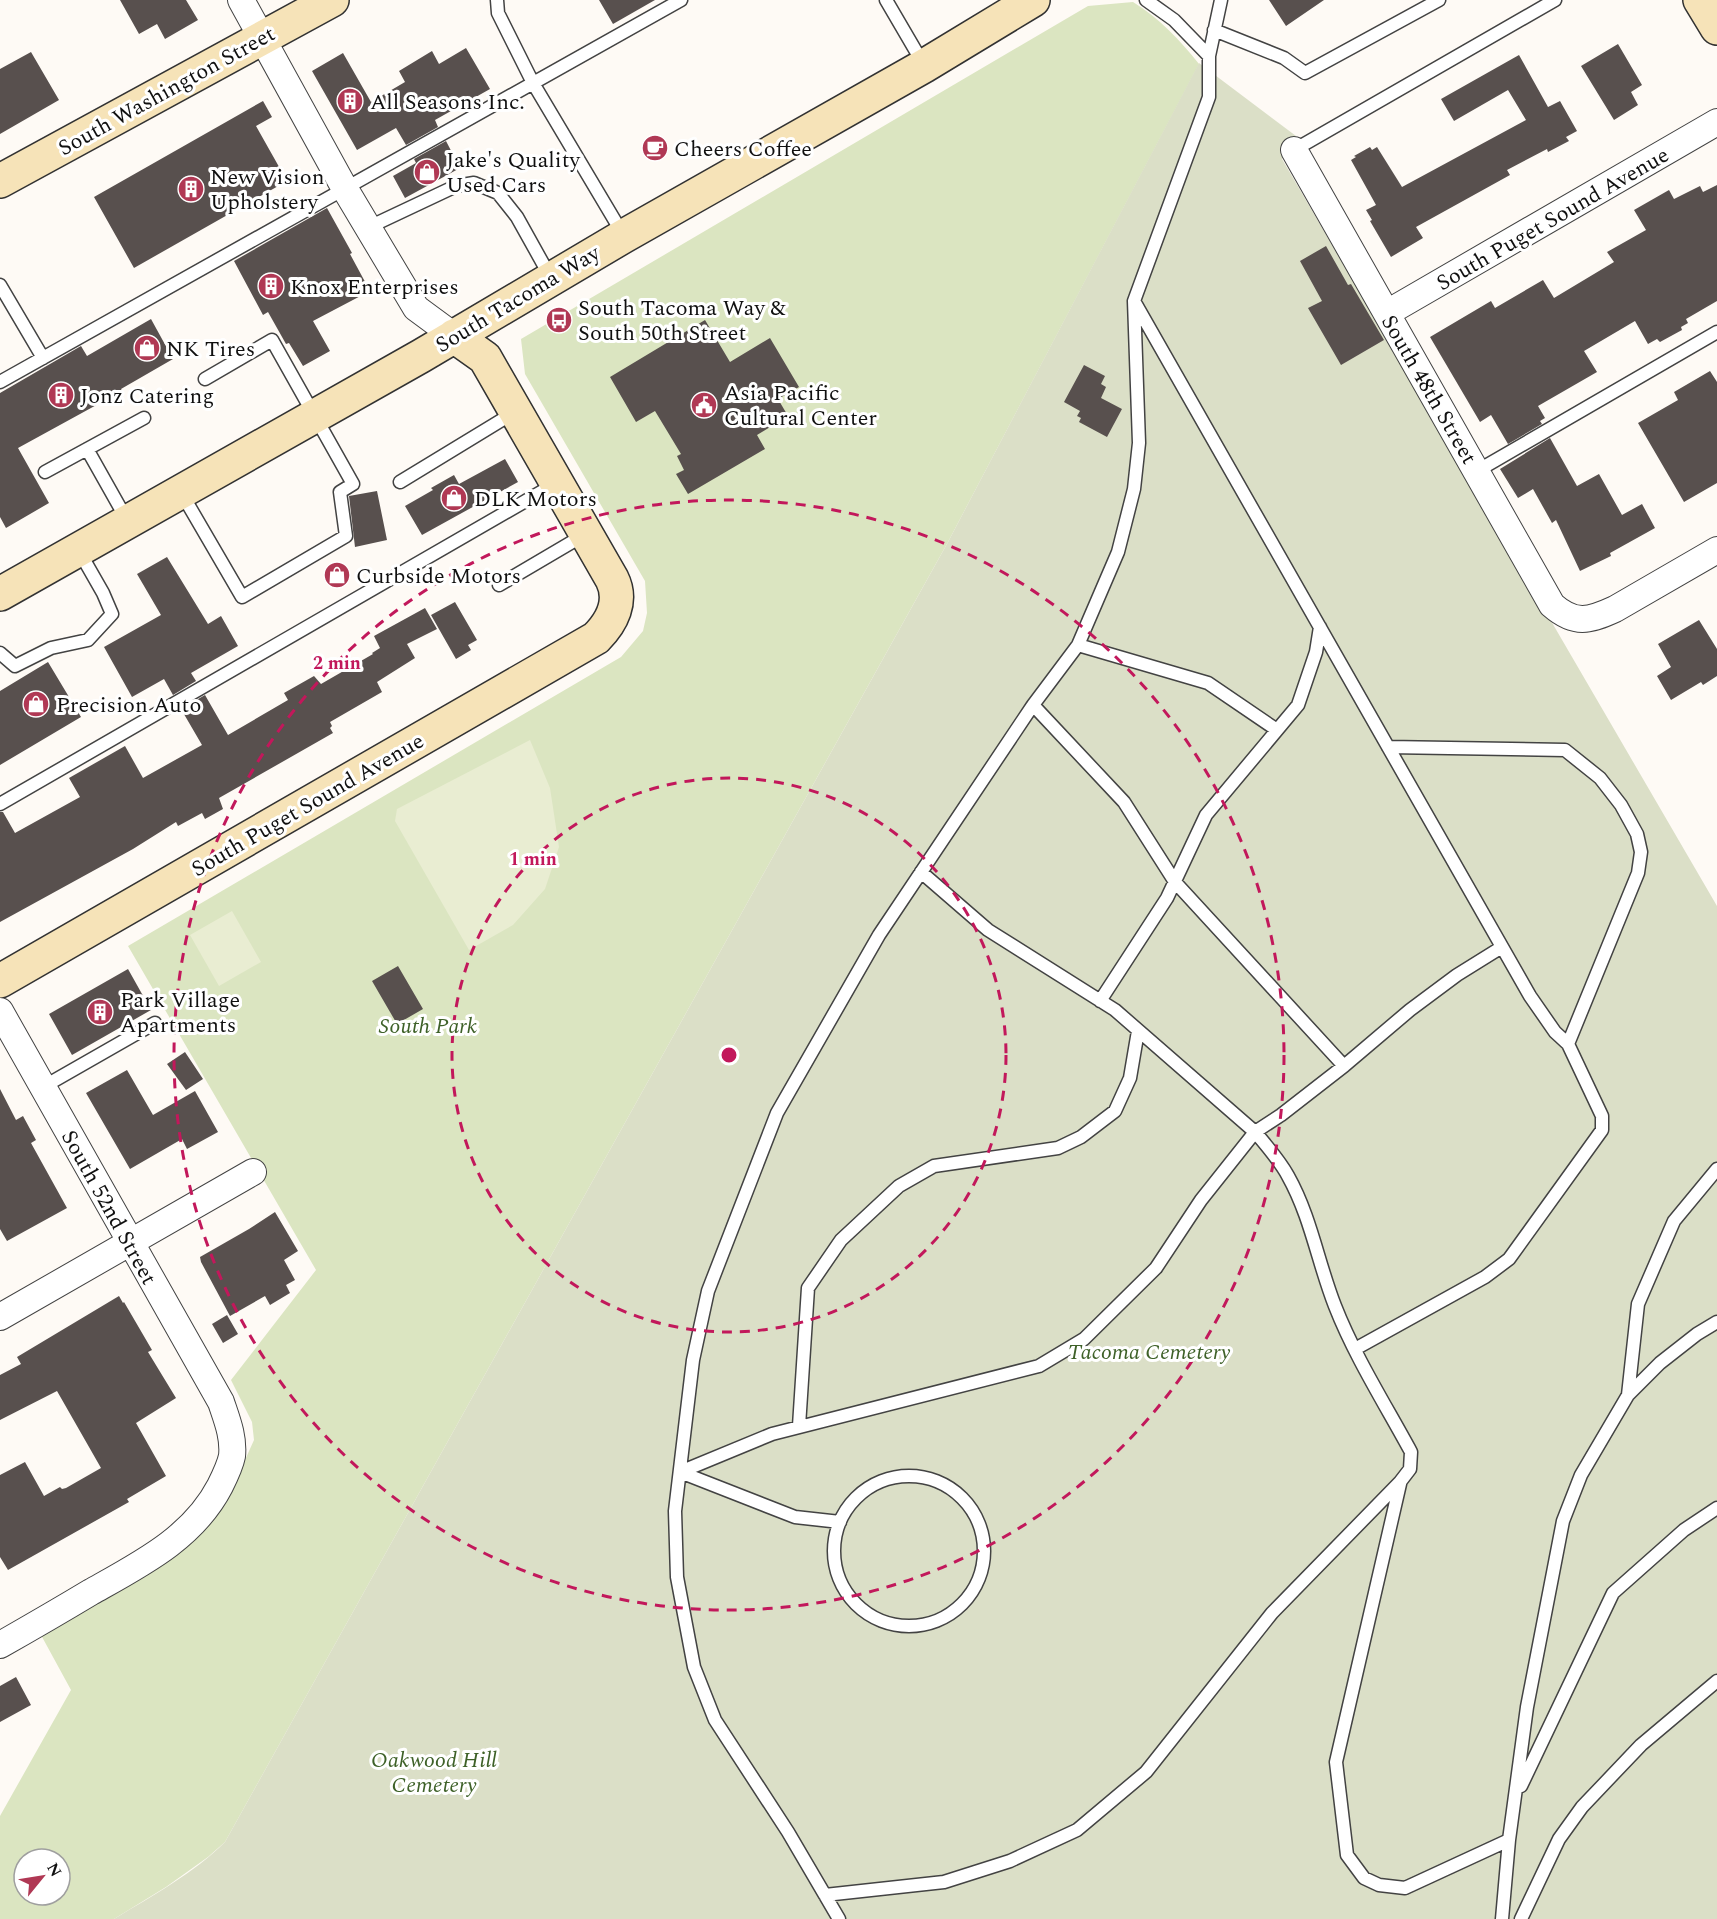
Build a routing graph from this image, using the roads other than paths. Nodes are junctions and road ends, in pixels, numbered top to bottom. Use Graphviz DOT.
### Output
graph roads {
  1 [pos="241,0"];
  2 [pos="332,0"];
  3 [pos="496,0"];
  4 [pos="681,0"];
  5 [pos="886,0"];
  6 [pos="1033,0"];
  7 [pos="1146,0"];
  8 [pos="1221,0"];
  9 [pos="1439,0"];
  10 [pos="1555,0"];
  11 [pos="1701,0"];
  12 [pos="1717,28"];
  13 [pos="1214,30"];
  14 [pos="263,37"];
  15 [pos="1209,56"];
  16 [pos="924,66"];
  17 [pos="533,83"];
  18 [pos="1717,123"];
  19 [pos="1294,150"];
  20 [pos="0,181"];
  21 [pos="345,189"];
  22 [pos="369,227"];
  23 [pos="624,236"];
  24 [pos="551,278"];
  25 [pos="0,285"];
  26 [pos="1134,301"];
  27 [pos="1387,313"];
  28 [pos="1717,332"];
  29 [pos="454,336"];
  30 [pos="43,358"];
  31 [pos="205,379"];
  32 [pos="0,382"];
  33 [pos="516,412"];
  34 [pos="314,415"];
  35 [pos="144,418"];
  36 [pos="87,449"];
  37 [pos="1477,471"];
  38 [pos="45,472"];
  39 [pos="400,482"];
  40 [pos="556,483"];
  41 [pos="180,492"];
  42 [pos="128,521"];
  43 [pos="585,534"];
  44 [pos="78,550"];
  45 [pos="1717,550"];
  46 [pos="499,585"];
  47 [pos="0,594"];
  48 [pos="1320,627"];
  49 [pos="1078,645"];
  50 [pos="0,653"];
  51 [pos="1033,705"];
  52 [pos="1277,730"];
  53 [pos="1388,747"];
  54 [pos="0,804"];
  55 [pos="921,872"];
  56 [pos="1175,882"];
  57 [pos="1502,947"];
  58 [pos="0,981"];
  59 [pos="1100,1001"];
  60 [pos="0,1011"];
  61 [pos="155,1023"];
  62 [pos="1138,1031"];
  63 [pos="1568,1044"];
  64 [pos="1344,1066"];
  65 [pos="43,1087"];
  66 [pos="1255,1132"];
  67 [pos="1717,1169"];
  68 [pos="253,1172"];
  69 [pos="130,1242"];
  70 [pos="0,1317"];
  71 [pos="1717,1322"];
  72 [pos="1355,1349"];
  73 [pos="1628,1395"];
  74 [pos="799,1426"];
  75 [pos="680,1472"];
  76 [pos="1400,1482"];
  77 [pos="1717,1508"];
  78 [pos="840,1522"];
  79 [pos="0,1645"];
  80 [pos="1717,1681"];
  81 [pos="1515,1798"];
  82 [pos="1509,1840"];
  83 [pos="825,1895"];
  84 [pos="839,1919"];
  85 [pos="1502,1919"];
  86 [pos="1521,1919"];
  1 -- 14 [label="street"];
  2 -- 14 [label="street, South Washington Street"];
  3 -- 17 [label="lane"];
  4 -- 17 [label="lane"];
  5 -- 16 [label="lane"];
  6 -- 16 [label="street, South Tacoma Way"];
  7 -- 15 [label="lane"];
  8 -- 13 [label="lane"];
  9 -- 13 [label="lane"];
  10 -- 19 [label="lane"];
  11 -- 12 [label="street"];
  13 -- 15 [label="lane"];
  14 -- 20 [label="street, South Washington Street"];
  14 -- 21 [label="street"];
  15 -- 26 [label="lane"];
  16 -- 23 [label="street, South Tacoma Way"];
  17 -- 21 [label="lane"];
  17 -- 23 [label="lane"];
  18 -- 27 [label="street, South Puget Sound Avenue"];
  19 -- 27 [label="street, South 48th Street"];
  21 -- 22 [label="street"];
  21 -- 30 [label="lane"];
  22 -- 24 [label="lane"];
  22 -- 29 [label="street"];
  23 -- 24 [label="street, South Tacoma Way"];
  24 -- 29 [label="street, South Tacoma Way"];
  25 -- 30 [label="lane"];
  26 -- 48 [label="lane"];
  26 -- 49 [label="lane"];
  27 -- 37 [label="street, South 48th Street"];
  28 -- 37 [label="lane"];
  29 -- 33 [label="street"];
  29 -- 34 [label="street, South Tacoma Way"];
  30 -- 32 [label="lane"];
  31 -- 34 [label="lane"];
  33 -- 39 [label="lane"];
  33 -- 40 [label="street"];
  34 -- 41 [label="street, South Tacoma Way"];
  34 -- 41 [label="lane"];
  35 -- 36 [label="lane"];
  36 -- 38 [label="lane"];
  36 -- 42 [label="lane"];
  37 -- 45 [label="street, South 48th Street"];
  40 -- 43 [label="street"];
  40 -- 54 [label="lane"];
  41 -- 42 [label="street, South Tacoma Way"];
  42 -- 44 [label="street, South Tacoma Way"];
  43 -- 46 [label="lane"];
  43 -- 58 [label="street, South Puget Sound Avenue"];
  44 -- 47 [label="street, South Tacoma Way"];
  44 -- 50 [label="lane"];
  48 -- 52 [label="lane"];
  48 -- 53 [label="lane"];
  49 -- 51 [label="lane"];
  49 -- 52 [label="lane"];
  51 -- 55 [label="lane"];
  51 -- 56 [label="lane"];
  52 -- 56 [label="lane"];
  53 -- 57 [label="lane"];
  53 -- 63 [label="lane"];
  55 -- 59 [label="lane"];
  55 -- 75 [label="lane"];
  56 -- 59 [label="lane"];
  56 -- 64 [label="lane"];
  57 -- 63 [label="lane"];
  57 -- 64 [label="lane"];
  59 -- 62 [label="lane"];
  60 -- 65 [label="street, South 52nd Street"];
  61 -- 65 [label="lane"];
  62 -- 66 [label="lane"];
  62 -- 74 [label="lane"];
  63 -- 72 [label="lane"];
  64 -- 66 [label="lane"];
  65 -- 69 [label="street, South 52nd Street"];
  66 -- 72 [label="lane"];
  66 -- 74 [label="lane"];
  67 -- 73 [label="lane"];
  68 -- 69 [label="street"];
  69 -- 70 [label="street"];
  69 -- 79 [label="street, South 52nd Street"];
  71 -- 73 [label="lane"];
  72 -- 76 [label="lane"];
  73 -- 81 [label="lane"];
  74 -- 75 [label="lane"];
  75 -- 78 [label="lane"];
  75 -- 83 [label="lane"];
  76 -- 82 [label="lane"];
  76 -- 83 [label="lane"];
  77 -- 81 [label="lane"];
  78 -- 78 [label="lane"];
  80 -- 86 [label="lane"];
  81 -- 82 [label="lane"];
  82 -- 85 [label="lane"];
  83 -- 84 [label="lane"];
}
